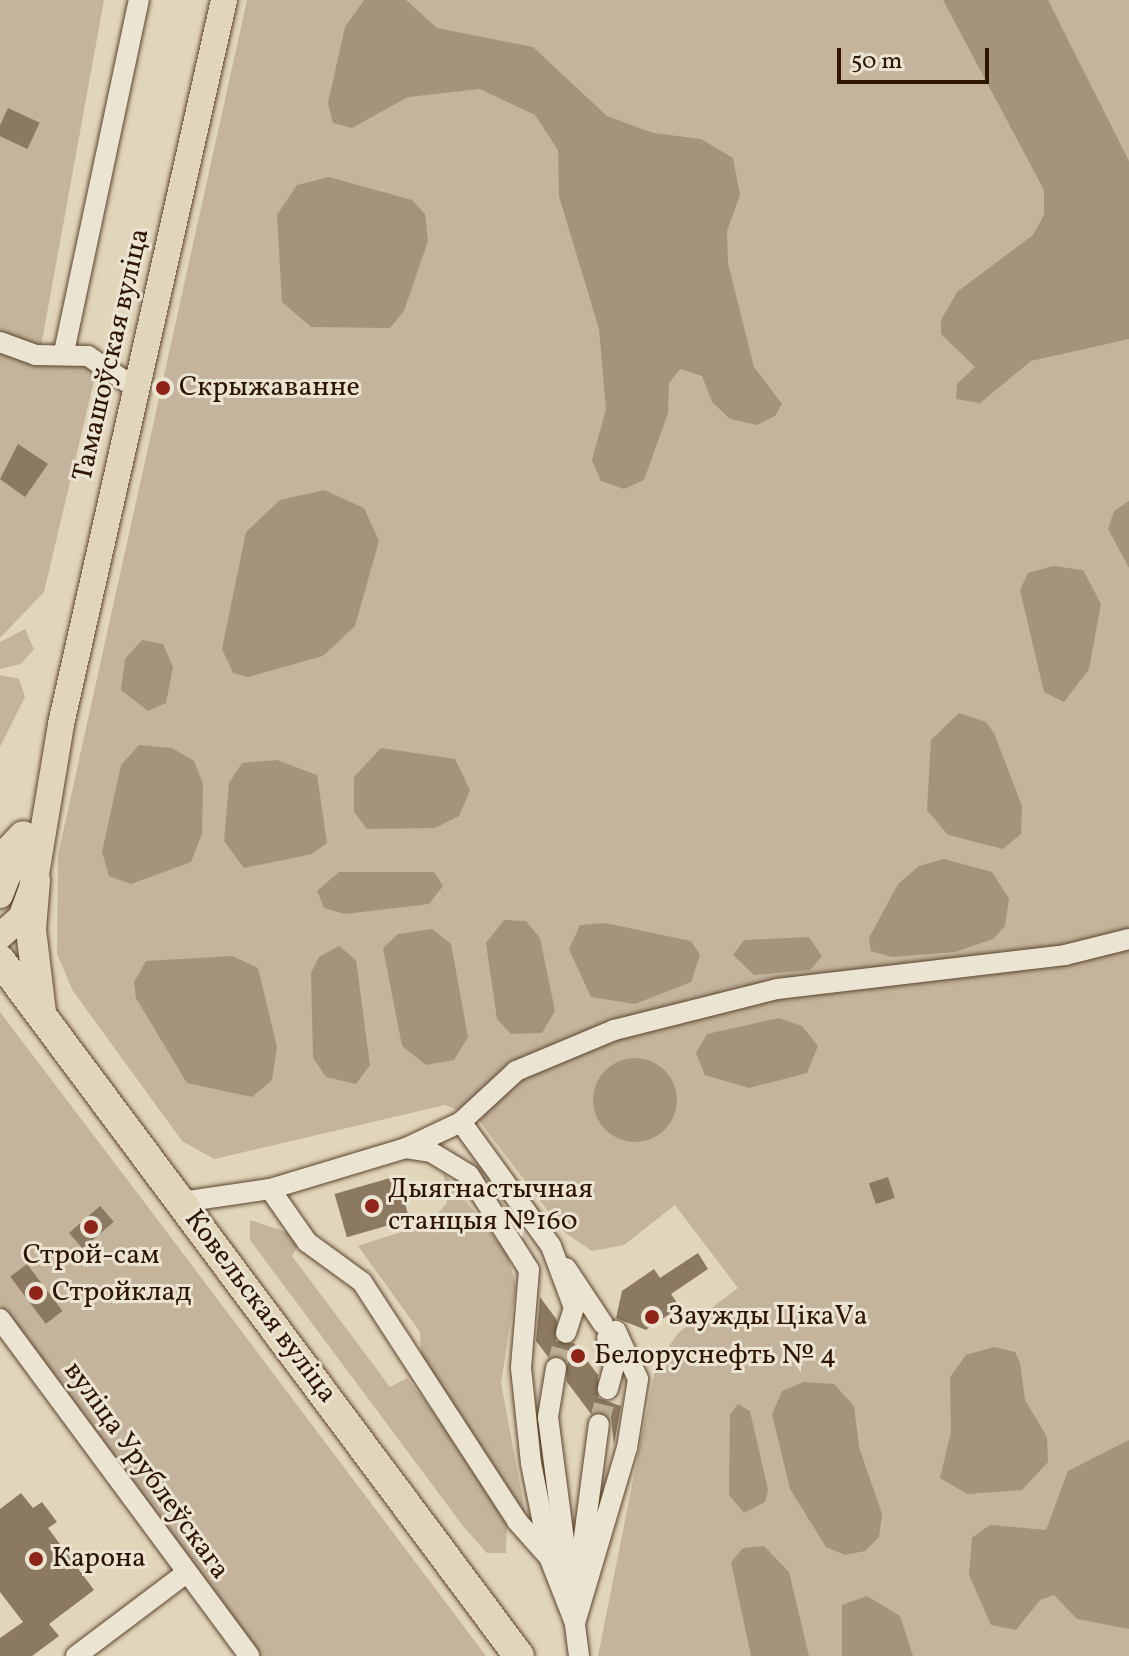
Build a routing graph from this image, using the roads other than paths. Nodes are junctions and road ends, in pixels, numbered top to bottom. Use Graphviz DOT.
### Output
graph roads {
  1 [pos="139,0"];
  2 [pos="224,0"];
  3 [pos="0,342"];
  4 [pos="64,352"];
  5 [pos="137,389"];
  6 [pos="61,724"];
  7 [pos="23,836"];
  8 [pos="0,861"];
  9 [pos="35,880"];
  10 [pos="0,895"];
  11 [pos="0,936"];
  12 [pos="1129,939"];
  13 [pos="0,960"];
  14 [pos="42,1015"];
  15 [pos="461,1122"];
  16 [pos="406,1148"];
  17 [pos="270,1189"];
  18 [pos="182,1202"];
  19 [pos="551,1246"];
  20 [pos="0,1319"];
  21 [pos="607,1326"];
  22 [pos="566,1333"];
  23 [pos="556,1368"];
  24 [pos="608,1389"];
  25 [pos="599,1424"];
  26 [pos="550,1559"];
  27 [pos="186,1573"];
  28 [pos="575,1623"];
  29 [pos="76,1656"];
  30 [pos="249,1656"];
  31 [pos="519,1656"];
  32 [pos="579,1656"];
  1 -- 4 [label="street"];
  2 -- 5 [label="main road, Тамашоўская вуліца"];
  3 -- 4 [label="street"];
  4 -- 5 [label="street"];
  5 -- 6 [label="main road, Тамашоўская вуліца"];
  6 -- 7 [label="main road, Тамашоўская вуліца"];
  6 -- 9 [label="main road, Тамашоўская вуліца"];
  7 -- 8 [label="highway"];
  7 -- 10 [label="main road, Тамашоўская вуліца"];
  9 -- 11 [label="main road, Тамашоўская вуліца"];
  9 -- 14 [label="highway"];
  12 -- 15 [label="street"];
  13 -- 14 [label="highway, Ковельская вуліца"];
  14 -- 18 [label="highway, Ковельская вуліца"];
  15 -- 16 [label="street"];
  15 -- 19 [label="street"];
  16 -- 17 [label="street"];
  16 -- 26 [label="street"];
  17 -- 18 [label="street"];
  17 -- 26 [label="street"];
  18 -- 31 [label="highway, Ковельская вуліца"];
  19 -- 21 [label="street"];
  19 -- 22 [label="street"];
  20 -- 27 [label="street, вуліца Урублеўскага"];
  21 -- 24 [label="street"];
  21 -- 28 [label="street"];
  23 -- 28 [label="street"];
  25 -- 28 [label="street"];
  26 -- 28 [label="street"];
  27 -- 29 [label="street"];
  27 -- 30 [label="street, вуліца Урублеўскага"];
  28 -- 32 [label="street"];
}
